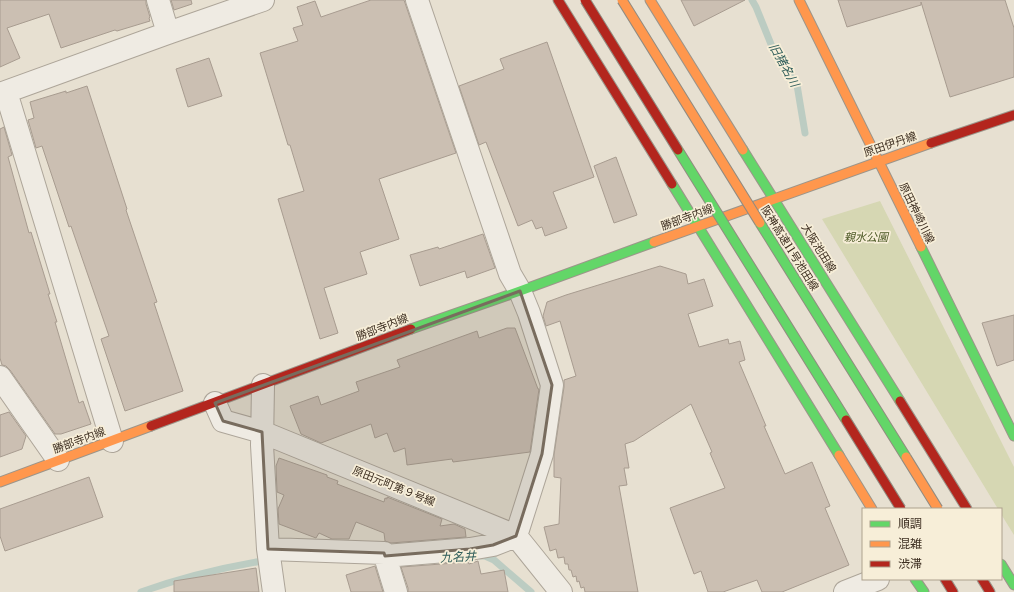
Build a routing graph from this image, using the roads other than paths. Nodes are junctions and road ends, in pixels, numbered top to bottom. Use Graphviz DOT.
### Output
graph roads {
  1 [pos="158,0"];
  2 [pos="262,0"];
  3 [pos="418,0"];
  4 [pos="558,0"];
  5 [pos="585,0"];
  6 [pos="622,0"];
  7 [pos="650,0"];
  8 [pos="799,0"];
  9 [pos="168,33"];
  10 [pos="3,93"];
  11 [pos="1014,114"];
  12 [pos="878,161"];
  13 [pos="774,198"];
  14 [pos="696,226"];
  15 [pos="520,291"];
  16 [pos="0,378"];
  17 [pos="263,385"];
  18 [pos="214,403"];
  19 [pos="262,432"];
  20 [pos="1014,436"];
  21 [pos="112,441"];
  22 [pos="58,460"];
  23 [pos="0,482"];
  24 [pos="871,508"];
  25 [pos="900,508"];
  26 [pos="937,508"];
  27 [pos="966,508"];
  28 [pos="516,536"];
  29 [pos="268,549"];
  30 [pos="385,556"];
  31 [pos="1002,566"];
  32 [pos="875,580"];
  33 [pos="917,580"];
  34 [pos="946,580"];
  35 [pos="983,580"];
  36 [pos="1014,585"];
  37 [pos="274,592"];
  38 [pos="396,592"];
  39 [pos="561,592"];
  40 [pos="845,592"];
  41 [pos="924,592"];
  42 [pos="953,592"];
  43 [pos="990,592"];
  1 -- 9 [label="street"];
  2 -- 9 [label="street"];
  3 -- 15 [label="street"];
  4 -- 14 [label="main road"];
  5 -- 25 [label="main road, bridge"];
  6 -- 26 [label="main road, 阪神高速11号池田線, bridge"];
  7 -- 13 [label="main road, 大阪池田線"];
  8 -- 12 [label="main road, 原田神崎川線"];
  9 -- 10 [label="street"];
  10 -- 21 [label="street"];
  11 -- 12 [label="main road, 原田伊丹線"];
  12 -- 13 [label="main road, 原田伊丹線"];
  12 -- 20 [label="main road, 原田神崎川線"];
  13 -- 14 [label="main road, 勝部寺内線"];
  13 -- 27 [label="main road, 大阪池田線"];
  14 -- 15 [label="main road, 勝部寺内線"];
  14 -- 24 [label="main road"];
  15 -- 17 [label="main road, 勝部寺内線"];
  15 -- 28 [label="street"];
  16 -- 22 [label="street"];
  17 -- 18 [label="main road, 勝部寺内線"];
  17 -- 19 [label="street"];
  18 -- 19 [label="street, 原田元町第９号線"];
  18 -- 21 [label="main road, 勝部寺内線"];
  19 -- 28 [label="street, 原田元町第９号線"];
  19 -- 29 [label="street"];
  21 -- 22 [label="main road, 勝部寺内線"];
  22 -- 23 [label="main road, 勝部寺内線"];
  28 -- 30 [label="street"];
  28 -- 39 [label="street, 原田元町第９号線"];
  29 -- 30 [label="street"];
  29 -- 37 [label="street"];
  30 -- 38 [label="street"];
  31 -- 36 [label="main road"];
  32 -- 40 [label="street"];
  33 -- 41 [label="main road"];
  34 -- 42 [label="main road"];
  35 -- 43 [label="main road"];
}
